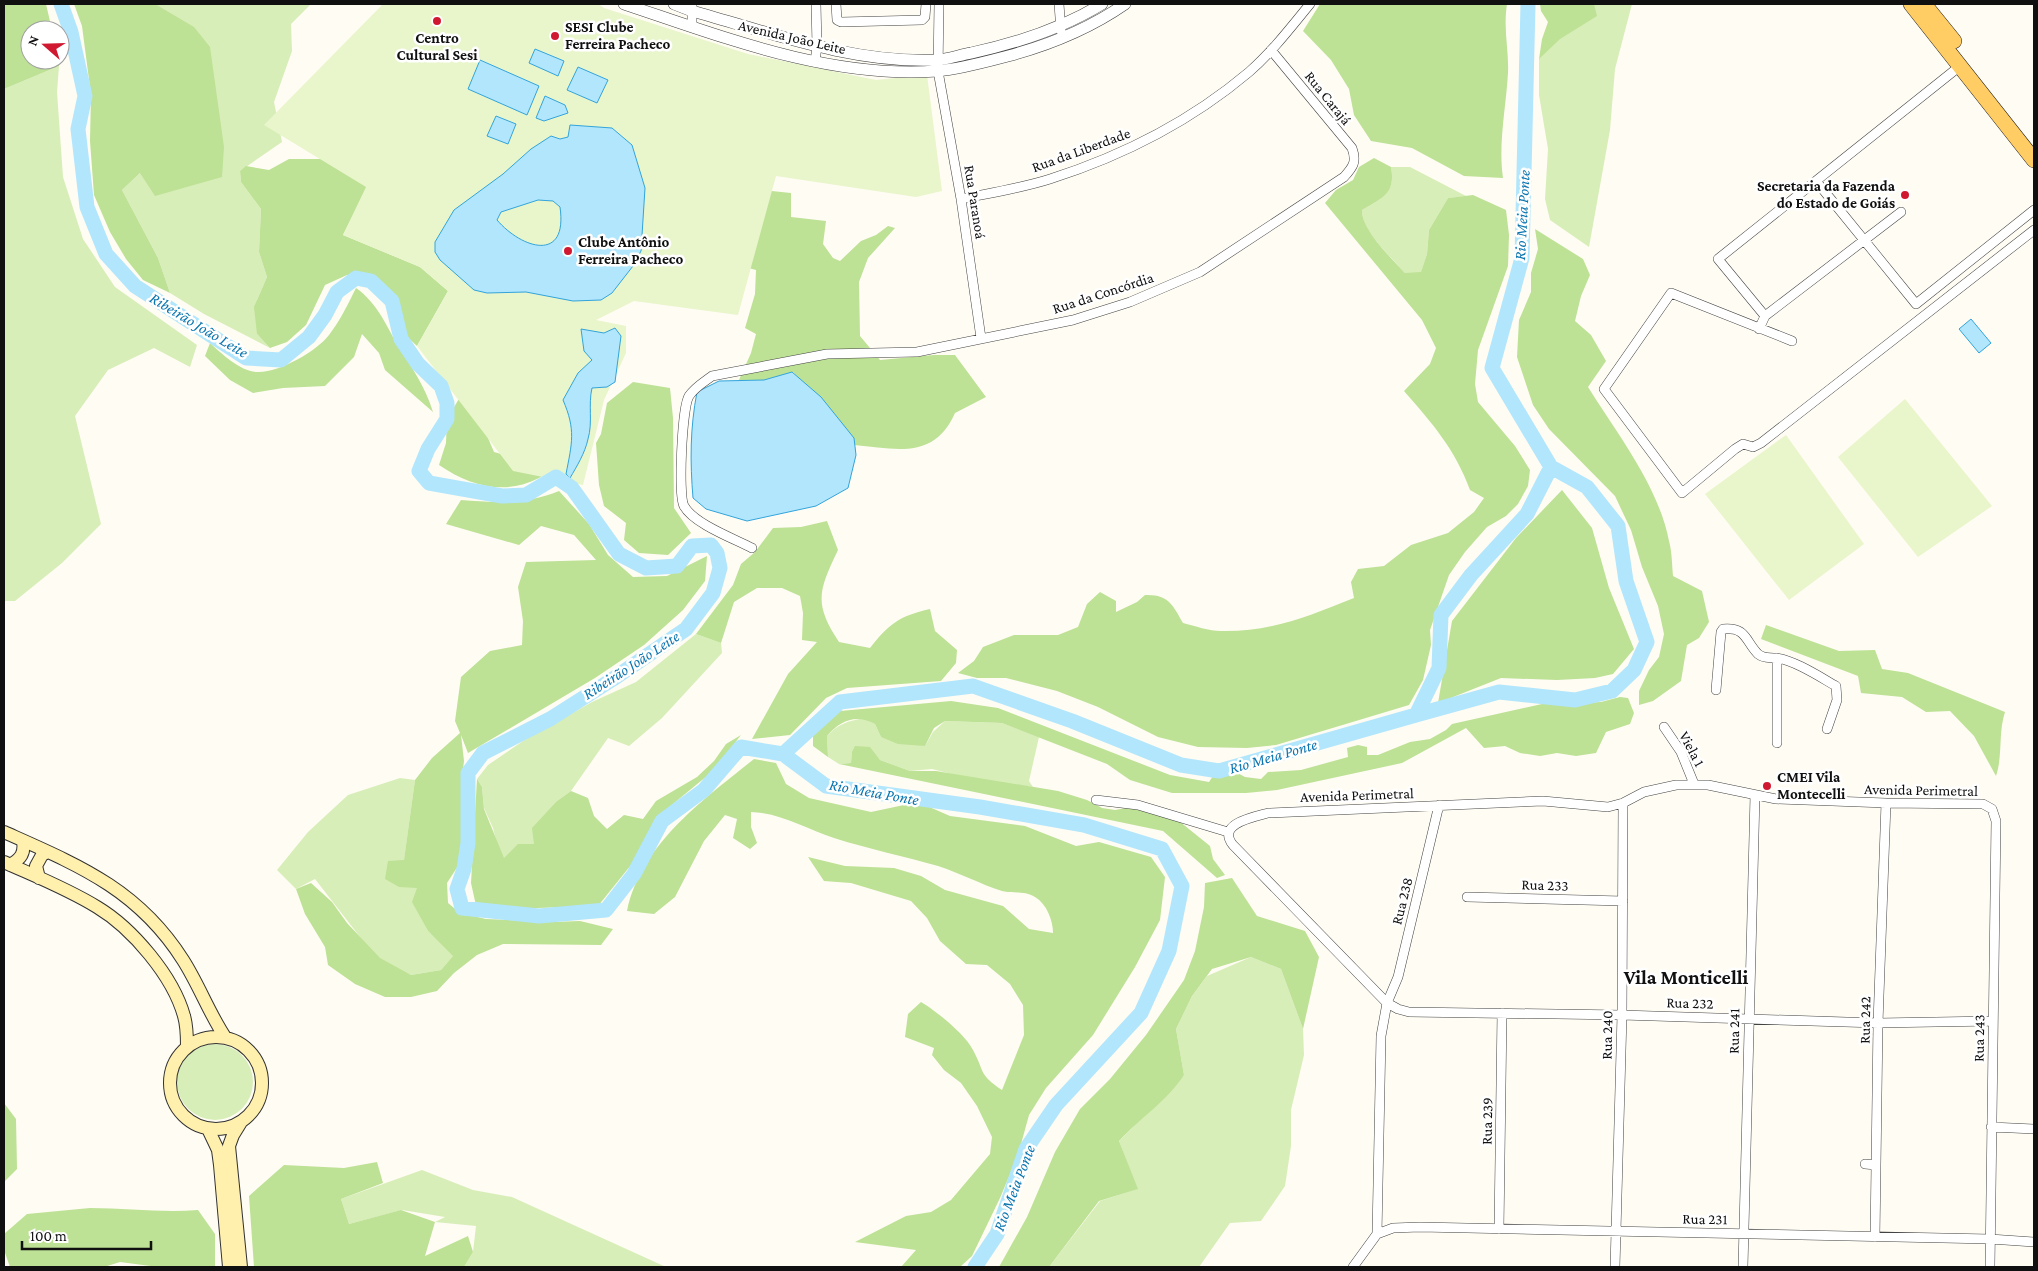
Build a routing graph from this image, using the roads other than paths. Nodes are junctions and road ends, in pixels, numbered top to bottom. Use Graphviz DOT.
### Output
graph roads {
  1 [pos="624,4"];
  2 [pos="674,4"];
  3 [pos="816,4"];
  4 [pos="836,4"];
  5 [pos="926,4"];
  6 [pos="939,4"];
  7 [pos="1060,4"];
  8 [pos="1102,4"];
  9 [pos="1125,4"];
  10 [pos="1310,4"];
  11 [pos="1911,4"];
  12 [pos="1924,4"];
  13 [pos="692,8"];
  14 [pos="723,20"];
  15 [pos="692,27"];
  16 [pos="1060,27"];
  17 [pos="720,36"];
  18 [pos="1063,38"];
  19 [pos="817,46"];
  20 [pos="1271,50"];
  21 [pos="815,62"];
  22 [pos="938,65"];
  23 [pos="1960,66"];
  24 [pos="2034,145"];
  25 [pos="2034,160"];
  26 [pos="1354,167"];
  27 [pos="1816,181"];
  28 [pos="961,199"];
  29 [pos="2034,210"];
  30 [pos="1901,212"];
  31 [pos="2034,230"];
  32 [pos="1864,240"];
  33 [pos="1765,316"];
  34 [pos="1759,329"];
  35 [pos="981,338"];
  36 [pos="1792,342"];
  37 [pos="752,548"];
  38 [pos="1776,658"];
  39 [pos="1716,690"];
  40 [pos="1664,727"];
  41 [pos="1827,728"];
  42 [pos="1777,743"];
  43 [pos="1694,784"];
  44 [pos="1755,795"];
  45 [pos="1096,800"];
  46 [pos="1623,803"];
  47 [pos="1886,803"];
  48 [pos="1439,805"];
  49 [pos="1992,809"];
  50 [pos="4,832"];
  51 [pos="1228,832"];
  52 [pos="23,841"];
  53 [pos="48,852"];
  54 [pos="7,864"];
  55 [pos="39,878"];
  56 [pos="1467,897"];
  57 [pos="1623,901"];
  58 [pos="1387,1003"];
  59 [pos="1502,1013"];
  60 [pos="1622,1015"];
  61 [pos="1748,1018"];
  62 [pos="1994,1021"];
  63 [pos="1878,1023"];
  64 [pos="226,1037"];
  65 [pos="187,1046"];
  66 [pos="241,1122"];
  67 [pos="1991,1127"];
  68 [pos="208,1129"];
  69 [pos="2034,1129"];
  70 [pos="1865,1164"];
  71 [pos="1876,1164"];
  72 [pos="1499,1229"];
  73 [pos="1616,1231"];
  74 [pos="1377,1234"];
  75 [pos="1743,1234"];
  76 [pos="1875,1237"];
  77 [pos="1990,1239"];
  78 [pos="2034,1242"];
  79 [pos="229,1267"];
  80 [pos="241,1267"];
  81 [pos="1353,1267"];
  82 [pos="1615,1267"];
  83 [pos="1743,1267"];
  84 [pos="1990,1267"];
  1 -- 15 [label="street, Avenida João Leite"];
  2 -- 13 [label="street, Avenida João Leite"];
  3 -- 19 [label="street"];
  4 -- 5 [label="street"];
  6 -- 22 [label="street, Rua Paranoá"];
  7 -- 16 [label="street"];
  8 -- 16 [label="street, Avenida João Leite"];
  9 -- 18 [label="street, Avenida João Leite"];
  10 -- 20 [label="street, Rua da Liberdade"];
  11 -- 23 [label="main road"];
  12 -- 24 [label="main road"];
  13 -- 14 [label="street, Avenida João Leite"];
  13 -- 15 [label="street"];
  14 -- 17 [label="street"];
  14 -- 19 [label="street, Avenida João Leite"];
  15 -- 17 [label="street, Avenida João Leite"];
  16 -- 18 [label="street"];
  16 -- 22 [label="street, Avenida João Leite"];
  17 -- 21 [label="street, Avenida João Leite"];
  18 -- 22 [label="street, Avenida João Leite"];
  19 -- 21 [label="street"];
  19 -- 22 [label="street, Avenida João Leite"];
  20 -- 26 [label="street, Rua Carajá"];
  20 -- 28 [label="street, Rua da Liberdade"];
  21 -- 22 [label="street, Avenida João Leite"];
  22 -- 28 [label="street, Rua Paranoá"];
  23 -- 25 [label="main road"];
  23 -- 27 [label="street"];
  26 -- 35 [label="street, Rua da Concórdia"];
  27 -- 32 [label="street"];
  27 -- 33 [label="street"];
  28 -- 35 [label="street, Rua Paranoá"];
  29 -- 32 [label="street"];
  30 -- 32 [label="street"];
  31 -- 34 [label="street"];
  32 -- 33 [label="street"];
  33 -- 34 [label="street"];
  34 -- 36 [label="street"];
  35 -- 37 [label="street, Rua da Concórdia"];
  38 -- 39 [label="street"];
  38 -- 41 [label="street"];
  38 -- 42 [label="street"];
  40 -- 43 [label="street, Viela 1"];
  43 -- 44 [label="street, Avenida Perimetral"];
  43 -- 46 [label="street, Avenida Perimetral"];
  44 -- 47 [label="street, Avenida Perimetral"];
  44 -- 61 [label="street, Rua 241"];
  45 -- 51 [label="street"];
  46 -- 48 [label="street, Avenida Perimetral"];
  46 -- 57 [label="street, Rua 240"];
  47 -- 49 [label="street, Avenida Perimetral"];
  47 -- 63 [label="street, Rua 242"];
  48 -- 51 [label="street, Avenida Perimetral"];
  48 -- 58 [label="street, Rua 238"];
  49 -- 62 [label="street, Rua 243"];
  50 -- 52 [label="main road"];
  51 -- 58 [label="street"];
  52 -- 53 [label="main road"];
  52 -- 54 [label="main road"];
  53 -- 55 [label="main road"];
  53 -- 64 [label="main road"];
  54 -- 55 [label="main road"];
  55 -- 65 [label="main road"];
  56 -- 57 [label="street, Rua 233"];
  57 -- 60 [label="street, Rua 240"];
  58 -- 59 [label="street, Rua 232"];
  58 -- 74 [label="street"];
  59 -- 60 [label="street, Rua 232"];
  59 -- 72 [label="street, Rua 239"];
  60 -- 61 [label="street, Rua 232"];
  60 -- 73 [label="street, Rua 240"];
  61 -- 63 [label="street, Rua 232"];
  61 -- 75 [label="street, Rua 241"];
  62 -- 63 [label="street, Rua 232"];
  62 -- 67 [label="street, Rua 243"];
  63 -- 71 [label="street, Rua 242"];
  64 -- 65 [label="main road"];
  64 -- 66 [label="main road"];
  65 -- 68 [label="main road"];
  66 -- 68 [label="main road"];
  66 -- 80 [label="main road"];
  67 -- 69 [label="street"];
  67 -- 77 [label="street, Rua 243"];
  68 -- 79 [label="main road"];
  70 -- 71 [label="street"];
  71 -- 76 [label="street, Rua 242"];
  72 -- 73 [label="street, Rua 231"];
  72 -- 74 [label="street, Rua 231"];
  73 -- 75 [label="street, Rua 231"];
  73 -- 82 [label="street, Rua 240"];
  74 -- 81 [label="street"];
  75 -- 76 [label="street, Rua 231"];
  75 -- 83 [label="street, Rua 241"];
  76 -- 77 [label="street, Rua 231"];
  77 -- 78 [label="street, Rua 231"];
  77 -- 84 [label="street, Rua 243"];
}
